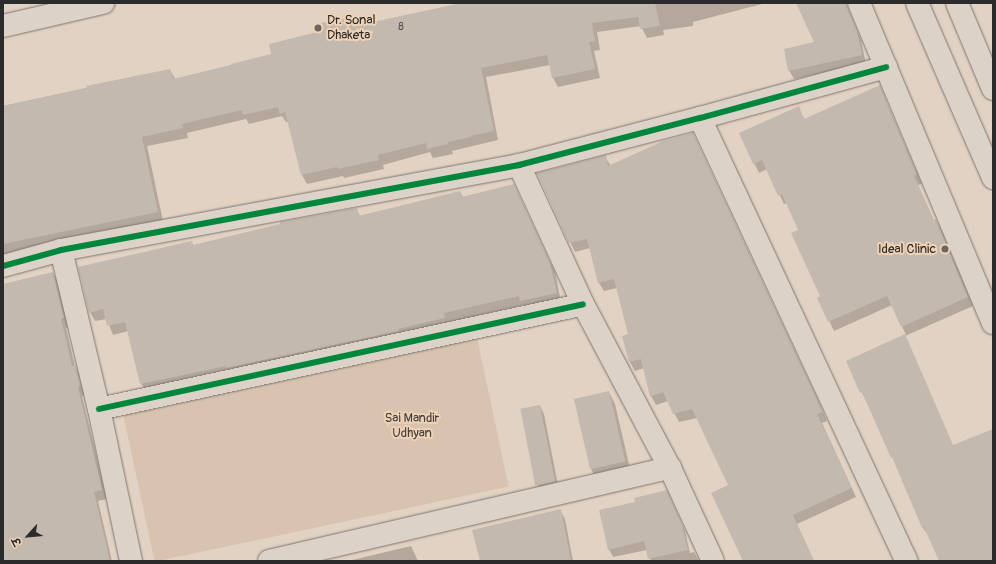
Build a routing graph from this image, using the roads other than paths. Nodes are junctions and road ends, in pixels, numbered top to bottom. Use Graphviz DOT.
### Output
graph roads {
  1 [pos="103,3"];
  2 [pos="859,3"];
  3 [pos="917,3"];
  4 [pos="957,3"];
  5 [pos="3,26"];
  6 [pos="886,67"];
  7 [pos="993,89"];
  8 [pos="700,118"];
  9 [pos="519,165"];
  10 [pos="993,178"];
  11 [pos="61,250"];
  12 [pos="3,266"];
  13 [pos="583,304"];
  14 [pos="993,323"];
  15 [pos="99,409"];
  16 [pos="670,468"];
  17 [pos="131,561"];
  18 [pos="270,561"];
  19 [pos="713,561"];
  20 [pos="907,561"];
  1 -- 5 [label="street"];
  2 -- 6 [label="street"];
  3 -- 10 [label="street"];
  4 -- 7 [label="street"];
  6 -- 8 [label="street"];
  6 -- 14 [label="street"];
  8 -- 9 [label="street"];
  8 -- 20 [label="street"];
  9 -- 11 [label="street"];
  9 -- 13 [label="street"];
  11 -- 12 [label="street"];
  11 -- 15 [label="street"];
  13 -- 15 [label="street"];
  13 -- 16 [label="street"];
  15 -- 17 [label="street"];
  16 -- 18 [label="street"];
  16 -- 19 [label="street"];
}
